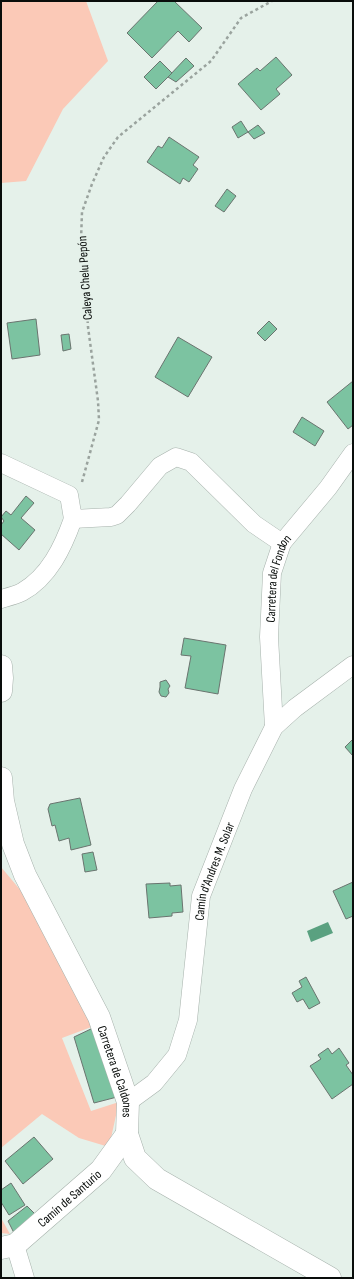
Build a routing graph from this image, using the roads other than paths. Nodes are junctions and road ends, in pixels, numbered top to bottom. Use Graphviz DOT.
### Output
graph roads {
  1 [pos="353,453"];
  2 [pos="1,463"];
  3 [pos="73,520"];
  4 [pos="282,543"];
  5 [pos="1,599"];
  6 [pos="353,665"];
  7 [pos="1,666"];
  8 [pos="1,690"];
  9 [pos="274,727"];
  10 [pos="1,778"];
  11 [pos="7,842"];
  12 [pos="128,1102"];
  13 [pos="127,1134"];
  14 [pos="8,1246"];
  15 [pos="25,1278"];
  16 [pos="330,1278"];
  1 -- 4 [label="street, Carretera del Fondon"];
  2 -- 3 [label="street"];
  3 -- 4 [label="street"];
  3 -- 5 [label="street"];
  4 -- 9 [label="street, Carretera del Fondon"];
  6 -- 9 [label="street, Camín d'Andres M. Solar"];
  7 -- 8 [label="street"];
  9 -- 12 [label="street, Camín d'Andres M. Solar"];
  10 -- 11 [label="street, Carretera de Caldones"];
  11 -- 12 [label="street, Carretera de Caldones"];
  12 -- 13 [label="street, Carretera de Caldones"];
  13 -- 14 [label="street, Camín de Santurio"];
  13 -- 16 [label="street, Carretera de Caldones"];
  14 -- 15 [label="street"];
}
